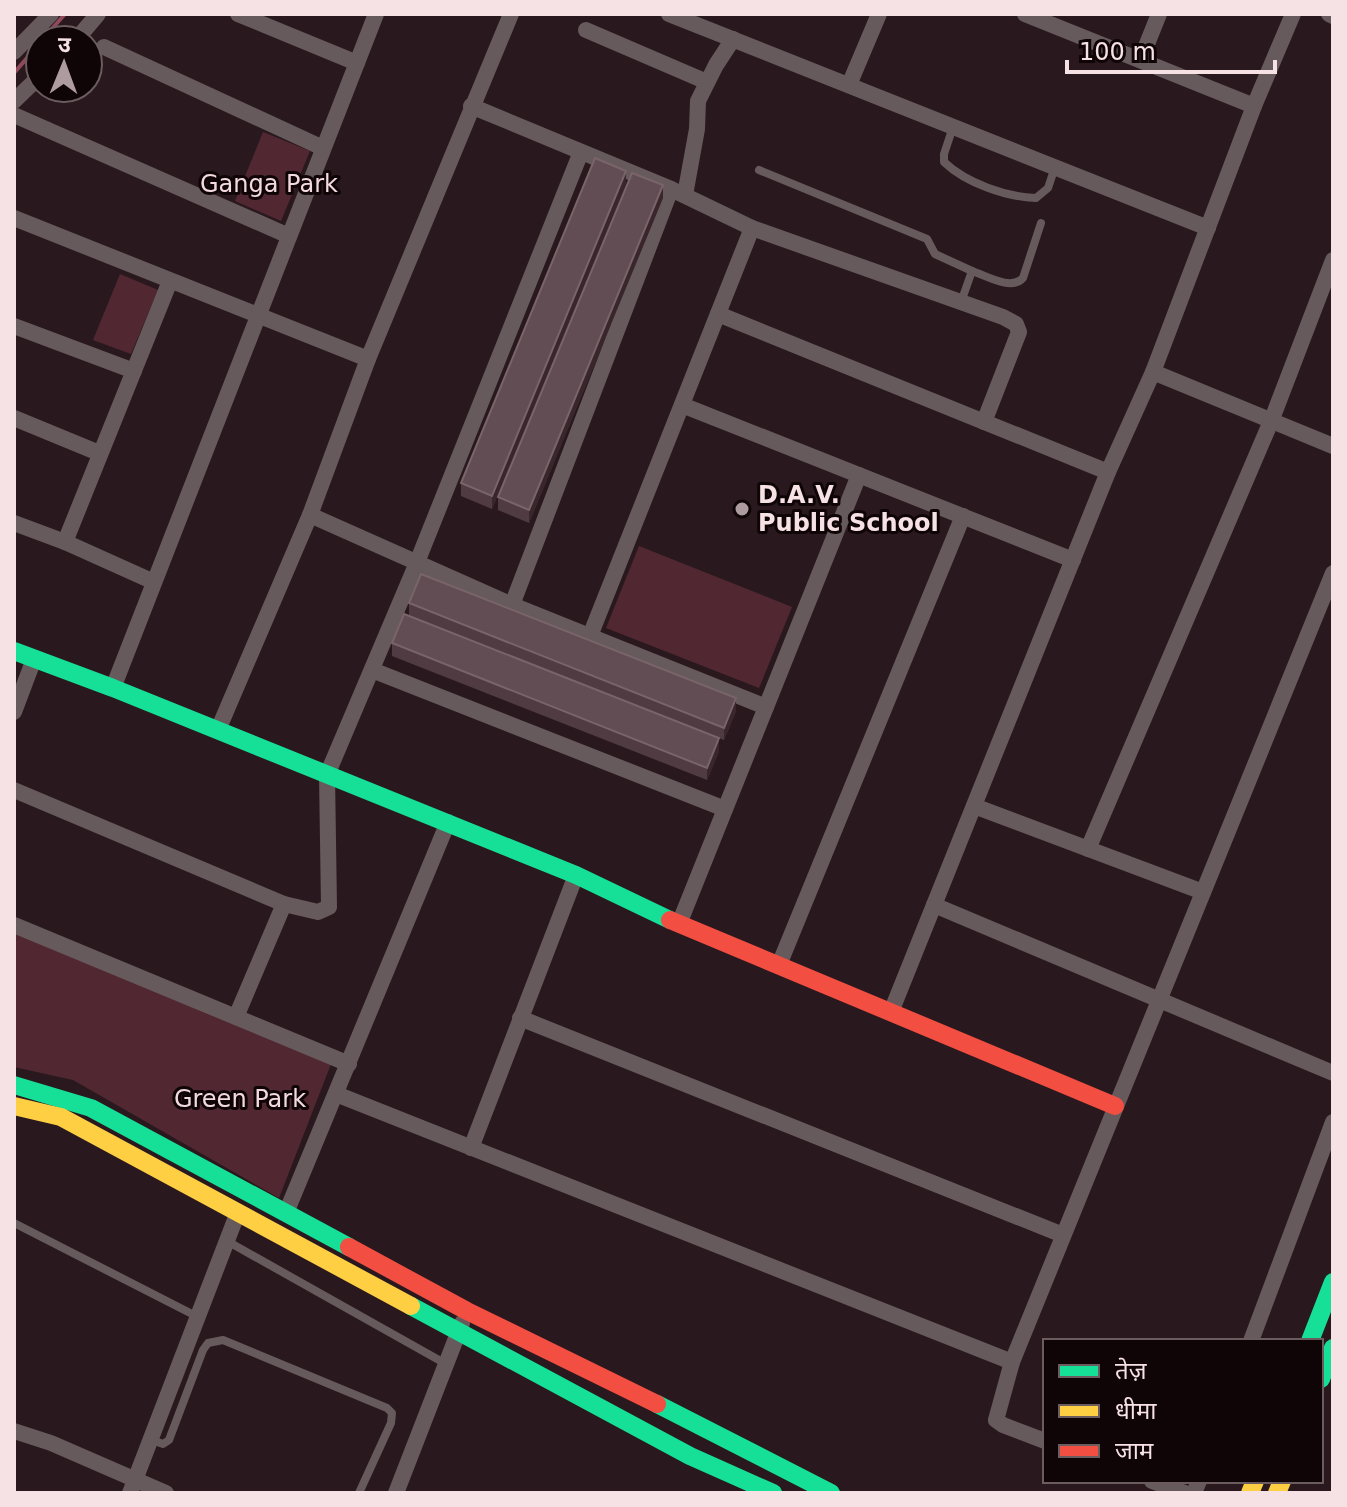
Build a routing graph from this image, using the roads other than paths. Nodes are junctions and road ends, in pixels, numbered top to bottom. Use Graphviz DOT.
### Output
graph roads {
  1 [pos="51,14"];
  2 [pos="238,14"];
  3 [pos="376,14"];
  4 [pos="511,14"];
  5 [pos="669,14"];
  6 [pos="879,14"];
  7 [pos="1025,14"];
  8 [pos="1159,14"];
  9 [pos="1293,14"];
  10 [pos="586,30"];
  11 [pos="733,39"];
  12 [pos="104,47"];
  13 [pos="14,52"];
  14 [pos="1141,59"];
  15 [pos="357,63"];
  16 [pos="707,82"];
  17 [pos="849,85"];
  18 [pos="471,106"];
  19 [pos="1254,106"];
  20 [pos="14,115"];
  21 [pos="953,127"];
  22 [pos="323,148"];
  23 [pos="581,152"];
  24 [pos="1055,167"];
  25 [pos="759,170"];
  26 [pos="678,192"];
  27 [pos="14,218"];
  28 [pos="1041,223"];
  29 [pos="752,228"];
  30 [pos="1208,228"];
  31 [pos="289,236"];
  32 [pos="1333,260"];
  33 [pos="972,271"];
  34 [pos="170,281"];
  35 [pos="961,302"];
  36 [pos="718,314"];
  37 [pos="259,315"];
  38 [pos="14,326"];
  39 [pos="368,359"];
  40 [pos="134,371"];
  41 [pos="1153,372"];
  42 [pos="682,405"];
  43 [pos="14,418"];
  44 [pos="1272,419"];
  45 [pos="984,422"];
  46 [pos="1333,446"];
  47 [pos="99,453"];
  48 [pos="1108,472"];
  49 [pos="859,475"];
  50 [pos="310,515"];
  51 [pos="963,516"];
  52 [pos="14,523"];
  53 [pos="65,542"];
  54 [pos="1073,560"];
  55 [pos="416,565"];
  56 [pos="1333,573"];
  57 [pos="154,582"];
  58 [pos="512,605"];
  59 [pos="590,636"];
  60 [pos="14,651"];
  61 [pos="34,659"];
  62 [pos="372,670"];
  63 [pos="113,688"];
  64 [pos="766,707"];
  65 [pos="14,712"];
  66 [pos="218,730"];
  67 [pos="327,775"];
  68 [pos="14,790"];
  69 [pos="974,806"];
  70 [pos="725,809"];
  71 [pos="448,822"];
  72 [pos="1088,849"];
  73 [pos="576,875"];
  74 [pos="1203,892"];
  75 [pos="284,904"];
  76 [pos="934,905"];
  77 [pos="679,924"];
  78 [pos="14,925"];
  79 [pos="779,965"];
  80 [pos="1159,999"];
  81 [pos="891,1012"];
  82 [pos="236,1017"];
  83 [pos="520,1018"];
  84 [pos="349,1064"];
  85 [pos="1333,1073"];
  86 [pos="14,1085"];
  87 [pos="336,1094"];
  88 [pos="14,1106"];
  89 [pos="1115,1106"];
  90 [pos="1333,1122"];
  91 [pos="471,1148"];
  92 [pos="238,1212"];
  93 [pos="286,1213"];
  94 [pos="14,1223"];
  95 [pos="1063,1235"];
  96 [pos="227,1241"];
  97 [pos="1333,1282"];
  98 [pos="467,1311"];
  99 [pos="199,1317"];
  100 [pos="459,1332"];
  101 [pos="1252,1339"];
  102 [pos="1311,1339"];
  103 [pos="1333,1348"];
  104 [pos="1012,1362"];
  105 [pos="446,1364"];
  106 [pos="1323,1374"];
  107 [pos="14,1431"];
  108 [pos="152,1440"];
  109 [pos="1043,1440"];
  110 [pos="1158,1483"];
  111 [pos="132,1486"];
  112 [pos="166,1493"];
  113 [pos="359,1493"];
  114 [pos="396,1493"];
  115 [pos="773,1493"];
  116 [pos="831,1493"];
  117 [pos="1185,1493"];
  1 -- 13 [label="street"];
  2 -- 15 [label="street"];
  3 -- 15 [label="street"];
  4 -- 18 [label="street"];
  5 -- 11 [label="street"];
  6 -- 17 [label="street"];
  7 -- 14 [label="street"];
  8 -- 14 [label="street"];
  9 -- 19 [label="street"];
  10 -- 16 [label="street"];
  11 -- 16 [label="street"];
  11 -- 17 [label="street"];
  12 -- 22 [label="street"];
  14 -- 19 [label="street"];
  15 -- 22 [label="street"];
  16 -- 26 [label="street"];
  17 -- 21 [label="street"];
  18 -- 23 [label="street"];
  18 -- 39 [label="street"];
  19 -- 30 [label="street"];
  20 -- 31 [label="street"];
  21 -- 24 [label="street"];
  21 -- 24 [label="lane"];
  22 -- 31 [label="street"];
  23 -- 26 [label="street"];
  23 -- 55 [label="street"];
  24 -- 30 [label="street"];
  25 -- 33 [label="lane"];
  26 -- 29 [label="street"];
  26 -- 58 [label="street"];
  27 -- 34 [label="street"];
  28 -- 33 [label="lane"];
  29 -- 35 [label="street"];
  29 -- 36 [label="street"];
  30 -- 41 [label="street"];
  31 -- 37 [label="street"];
  32 -- 44 [label="street"];
  33 -- 35 [label="lane"];
  34 -- 37 [label="street"];
  34 -- 40 [label="street"];
  35 -- 45 [label="street"];
  36 -- 42 [label="street"];
  36 -- 45 [label="street"];
  37 -- 39 [label="street"];
  37 -- 57 [label="street"];
  38 -- 40 [label="street"];
  39 -- 50 [label="street"];
  40 -- 47 [label="street"];
  41 -- 44 [label="street"];
  41 -- 48 [label="street"];
  42 -- 49 [label="street"];
  42 -- 59 [label="street"];
  43 -- 47 [label="street"];
  44 -- 46 [label="street"];
  44 -- 72 [label="street"];
  45 -- 48 [label="street"];
  47 -- 53 [label="street"];
  48 -- 54 [label="street"];
  49 -- 51 [label="street"];
  49 -- 64 [label="street"];
  50 -- 55 [label="street"];
  50 -- 66 [label="street"];
  51 -- 54 [label="street"];
  51 -- 79 [label="street"];
  52 -- 53 [label="street"];
  53 -- 57 [label="street"];
  54 -- 69 [label="street"];
  55 -- 58 [label="street"];
  55 -- 62 [label="street"];
  56 -- 74 [label="street"];
  57 -- 63 [label="street"];
  58 -- 59 [label="street"];
  59 -- 64 [label="street"];
  60 -- 61 [label="street"];
  61 -- 63 [label="street"];
  61 -- 65 [label="street"];
  62 -- 67 [label="street"];
  62 -- 70 [label="street"];
  63 -- 66 [label="street"];
  64 -- 70 [label="street"];
  66 -- 67 [label="street"];
  67 -- 71 [label="street"];
  67 -- 75 [label="street"];
  68 -- 75 [label="street"];
  69 -- 72 [label="street"];
  69 -- 76 [label="street"];
  70 -- 77 [label="street"];
  71 -- 73 [label="street"];
  71 -- 84 [label="street"];
  72 -- 74 [label="street"];
  73 -- 77 [label="street"];
  73 -- 83 [label="street"];
  74 -- 80 [label="street"];
  75 -- 82 [label="street"];
  76 -- 80 [label="street"];
  76 -- 81 [label="street"];
  77 -- 79 [label="street"];
  78 -- 82 [label="street"];
  79 -- 81 [label="street"];
  80 -- 85 [label="street"];
  80 -- 89 [label="street"];
  81 -- 89 [label="street"];
  82 -- 84 [label="street"];
  83 -- 91 [label="street"];
  83 -- 95 [label="street"];
  84 -- 87 [label="street"];
  86 -- 93 [label="street"];
  87 -- 91 [label="street"];
  87 -- 93 [label="street"];
  88 -- 92 [label="street"];
  89 -- 95 [label="street"];
  90 -- 101 [label="street"];
  91 -- 104 [label="street"];
  92 -- 96 [label="street"];
  92 -- 100 [label="street"];
  93 -- 98 [label="street"];
  94 -- 99 [label="lane"];
  95 -- 104 [label="street"];
  96 -- 99 [label="street"];
  96 -- 105 [label="lane"];
  97 -- 102 [label="street"];
  98 -- 100 [label="street"];
  98 -- 116 [label="street"];
  99 -- 108 [label="street"];
  100 -- 105 [label="street"];
  100 -- 115 [label="street"];
  103 -- 106 [label="street"];
  104 -- 109 [label="street"];
  105 -- 114 [label="street"];
  107 -- 111 [label="street"];
  108 -- 111 [label="street"];
  108 -- 113 [label="lane"];
  110 -- 117 [label="street"];
  111 -- 112 [label="street"];
}
